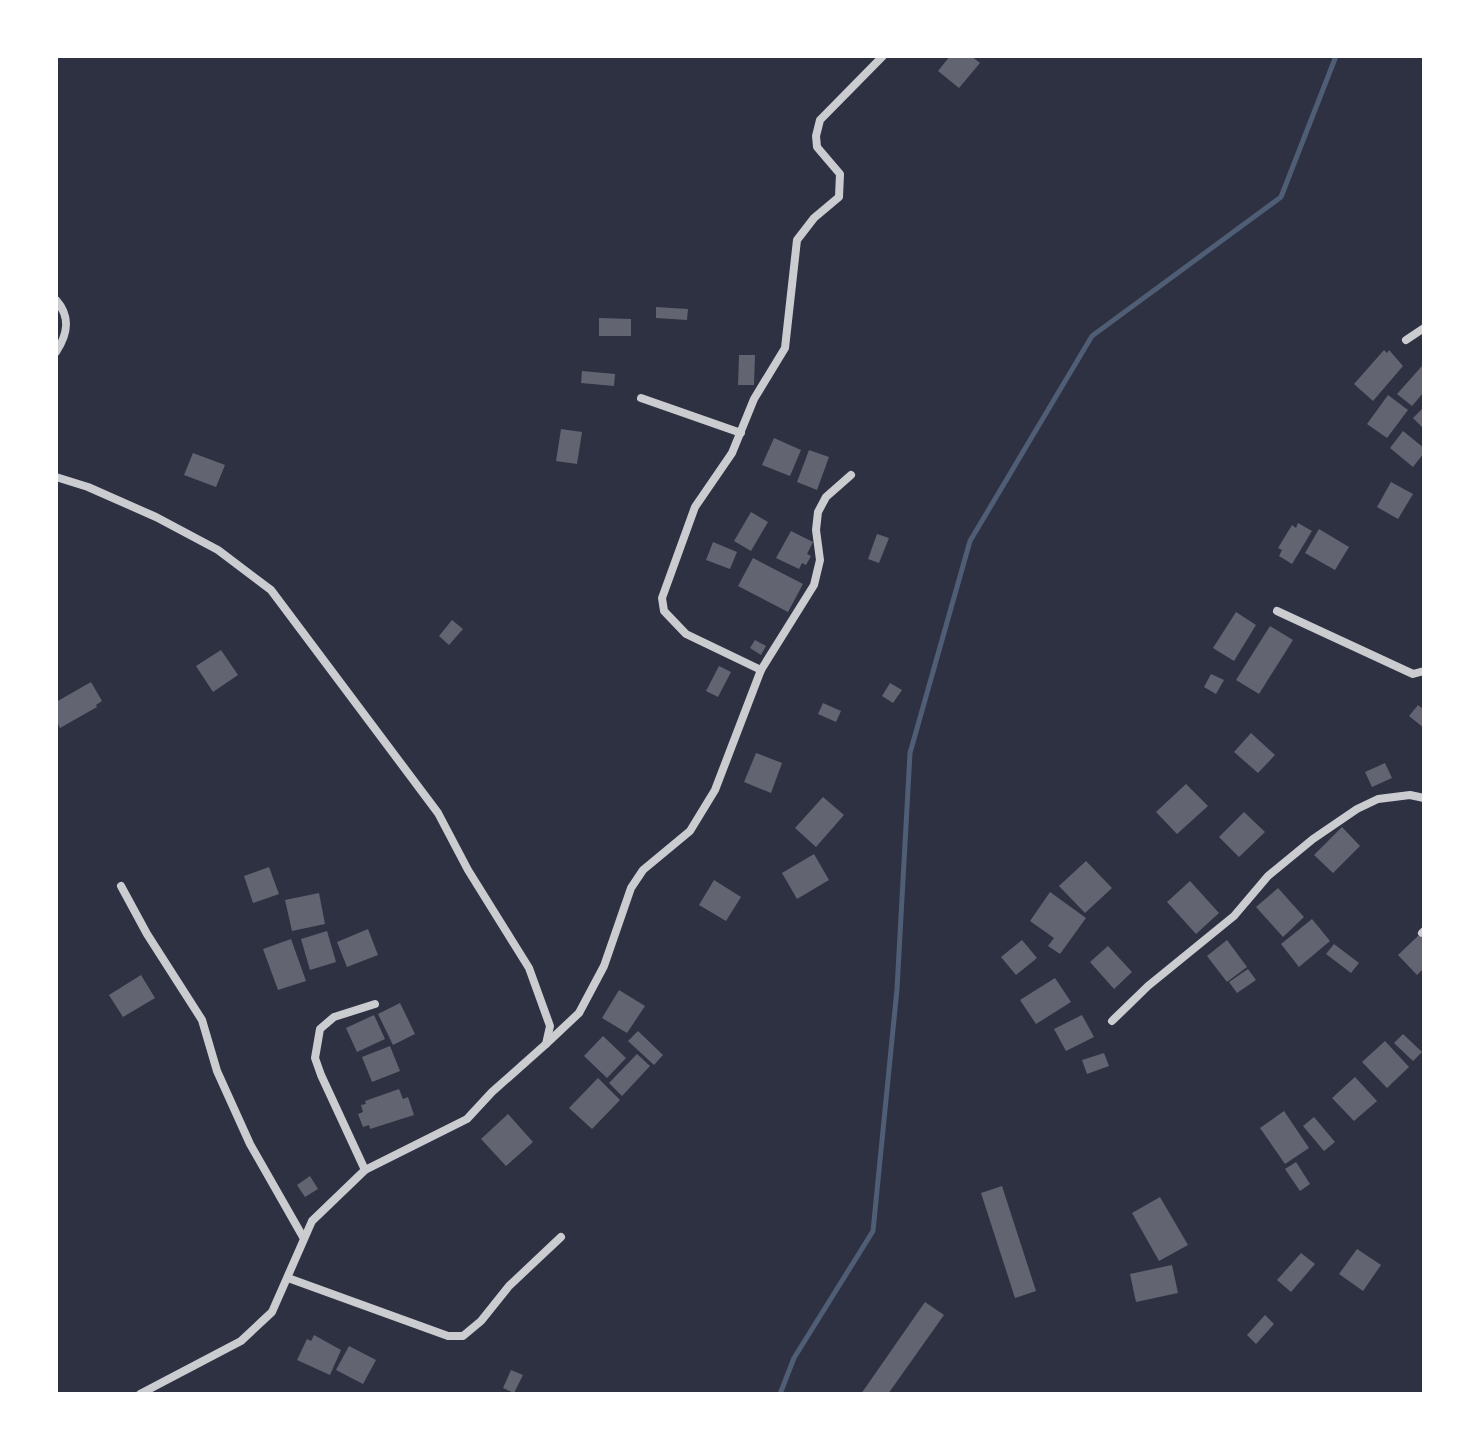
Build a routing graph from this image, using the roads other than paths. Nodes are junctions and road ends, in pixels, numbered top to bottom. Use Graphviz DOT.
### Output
graph roads {
  1 [pos="883,56"];
  2 [pos="56,300"];
  3 [pos="1424,328"];
  4 [pos="1406,340"];
  5 [pos="56,352"];
  6 [pos="641,398"];
  7 [pos="741,433"];
  8 [pos="851,475"];
  9 [pos="56,477"];
  10 [pos="1277,611"];
  11 [pos="761,670"];
  12 [pos="1424,671"];
  13 [pos="1424,798"];
  14 [pos="121,886"];
  15 [pos="375,1004"];
  16 [pos="1112,1021"];
  17 [pos="546,1044"];
  18 [pos="365,1170"];
  19 [pos="303,1237"];
  20 [pos="561,1237"];
  21 [pos="288,1278"];
  22 [pos="140,1394"];
  1 -- 7 [label="street"];
  2 -- 5 [label="street"];
  3 -- 4 [label="street"];
  6 -- 7 [label="street"];
  7 -- 11 [label="street"];
  8 -- 11 [label="street"];
  9 -- 17 [label="street"];
  10 -- 12 [label="street"];
  11 -- 17 [label="street"];
  13 -- 16 [label="street"];
  14 -- 19 [label="street"];
  15 -- 18 [label="street"];
  17 -- 18 [label="street"];
  18 -- 19 [label="street"];
  19 -- 21 [label="street"];
  20 -- 21 [label="street"];
  21 -- 22 [label="street"];
}
